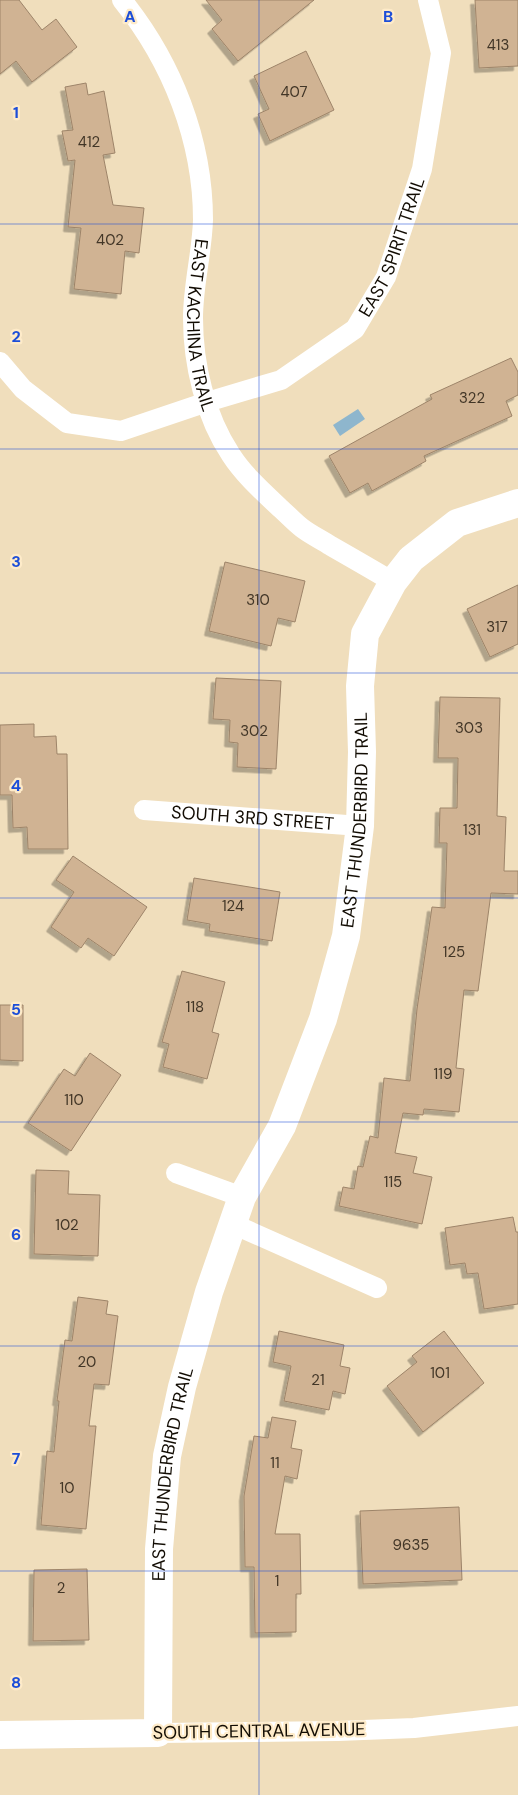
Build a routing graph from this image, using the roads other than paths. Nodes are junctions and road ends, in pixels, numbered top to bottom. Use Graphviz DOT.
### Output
graph roads {
  1 [pos="122,0"];
  2 [pos="428,0"];
  3 [pos="0,362"];
  4 [pos="207,402"];
  5 [pos="518,503"];
  6 [pos="393,582"];
  7 [pos="144,810"];
  8 [pos="360,826"];
  9 [pos="176,1173"];
  10 [pos="242,1197"];
  11 [pos="233,1224"];
  12 [pos="377,1288"];
  13 [pos="518,1716"];
  14 [pos="158,1733"];
  15 [pos="0,1735"];
  1 -- 4 [label="street, EAST KACHINA TRAIL"];
  2 -- 4 [label="street, EAST SPIRIT TRAIL"];
  3 -- 4 [label="street, EAST SPIRIT TRAIL"];
  4 -- 6 [label="street, EAST KACHINA TRAIL"];
  5 -- 6 [label="street, EAST THUNDERBIRD TRAIL"];
  6 -- 8 [label="street, EAST THUNDERBIRD TRAIL"];
  7 -- 8 [label="street, SOUTH 3RD STREET"];
  8 -- 10 [label="street, EAST THUNDERBIRD TRAIL"];
  9 -- 10 [label="street"];
  10 -- 11 [label="street, EAST THUNDERBIRD TRAIL"];
  11 -- 12 [label="street"];
  11 -- 14 [label="street, EAST THUNDERBIRD TRAIL"];
  13 -- 14 [label="street, SOUTH CENTRAL AVENUE"];
  14 -- 15 [label="street, SOUTH CENTRAL AVENUE"];
}
